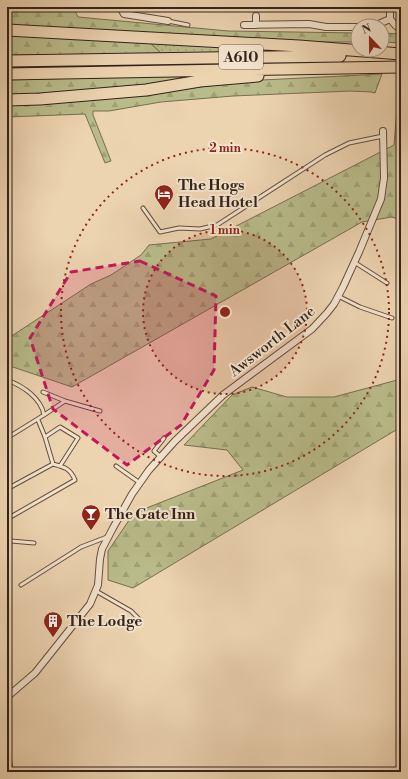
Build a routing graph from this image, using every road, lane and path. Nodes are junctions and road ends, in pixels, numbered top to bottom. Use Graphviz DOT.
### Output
graph roads {
  1 [pos="120,7"];
  2 [pos="390,7"];
  3 [pos="256,16"];
  4 [pos="390,18"];
  5 [pos="390,19"];
  6 [pos="168,21"];
  7 [pos="244,25"];
  8 [pos="256,25"];
  9 [pos="188,26"];
  10 [pos="350,27"];
  11 [pos="401,28"];
  12 [pos="7,30"];
  13 [pos="401,54"];
  14 [pos="7,61"];
  15 [pos="401,67"];
  16 [pos="326,68"];
  17 [pos="7,74"];
  18 [pos="7,100"];
  19 [pos="383,134"];
  20 [pos="143,208"];
  21 [pos="354,262"];
  22 [pos="387,283"];
  23 [pos="338,296"];
  24 [pos="392,318"];
  25 [pos="7,380"];
  26 [pos="43,392"];
  27 [pos="65,401"];
  28 [pos="100,411"];
  29 [pos="44,415"];
  30 [pos="38,420"];
  31 [pos="45,437"];
  32 [pos="7,438"];
  33 [pos="164,438"];
  34 [pos="161,457"];
  35 [pos="53,464"];
  36 [pos="60,466"];
  37 [pos="116,466"];
  38 [pos="140,483"];
  39 [pos="7,489"];
  40 [pos="7,519"];
  41 [pos="7,536"];
  42 [pos="109,537"];
  43 [pos="34,543"];
  44 [pos="22,585"];
  45 [pos="96,590"];
  46 [pos="139,619"];
  47 [pos="7,697"];
  48 [pos="7,754"];
  49 [pos="10,772"];
  1 -- 6 [label="street"];
  2 -- 4 [label="street"];
  3 -- 8 [label="street"];
  5 -- 11 [label="street"];
  6 -- 9 [label="lane"];
  7 -- 8 [label="street"];
  8 -- 10 [label="street"];
  12 -- 13 [label="highway"];
  13 -- 14 [label="highway, A610"];
  15 -- 16 [label="highway, A610"];
  16 -- 17 [label="highway, A610"];
  16 -- 18 [label="highway"];
  19 -- 20 [label="lane"];
  19 -- 21 [label="street, Awsworth Lane"];
  21 -- 22 [label="lane"];
  21 -- 23 [label="street, Awsworth Lane"];
  23 -- 24 [label="lane"];
  23 -- 34 [label="street, Awsworth Lane"];
  25 -- 29 [label="lane"];
  26 -- 27 [label="lane"];
  27 -- 28 [label="lane"];
  27 -- 29 [label="lane"];
  29 -- 30 [label="lane"];
  30 -- 31 [label="lane"];
  30 -- 32 [label="lane"];
  31 -- 35 [label="lane"];
  31 -- 36 [label="lane"];
  33 -- 34 [label="lane"];
  34 -- 38 [label="street, Awsworth Lane"];
  35 -- 36 [label="lane"];
  35 -- 39 [label="lane"];
  36 -- 40 [label="lane"];
  37 -- 38 [label="lane"];
  38 -- 42 [label="street, Awsworth Lane"];
  41 -- 43 [label="lane"];
  42 -- 44 [label="lane"];
  42 -- 45 [label="street, Awsworth Lane"];
  45 -- 46 [label="lane"];
  45 -- 47 [label="street, Awsworth Lane"];
  48 -- 49 [label="street"];
}
